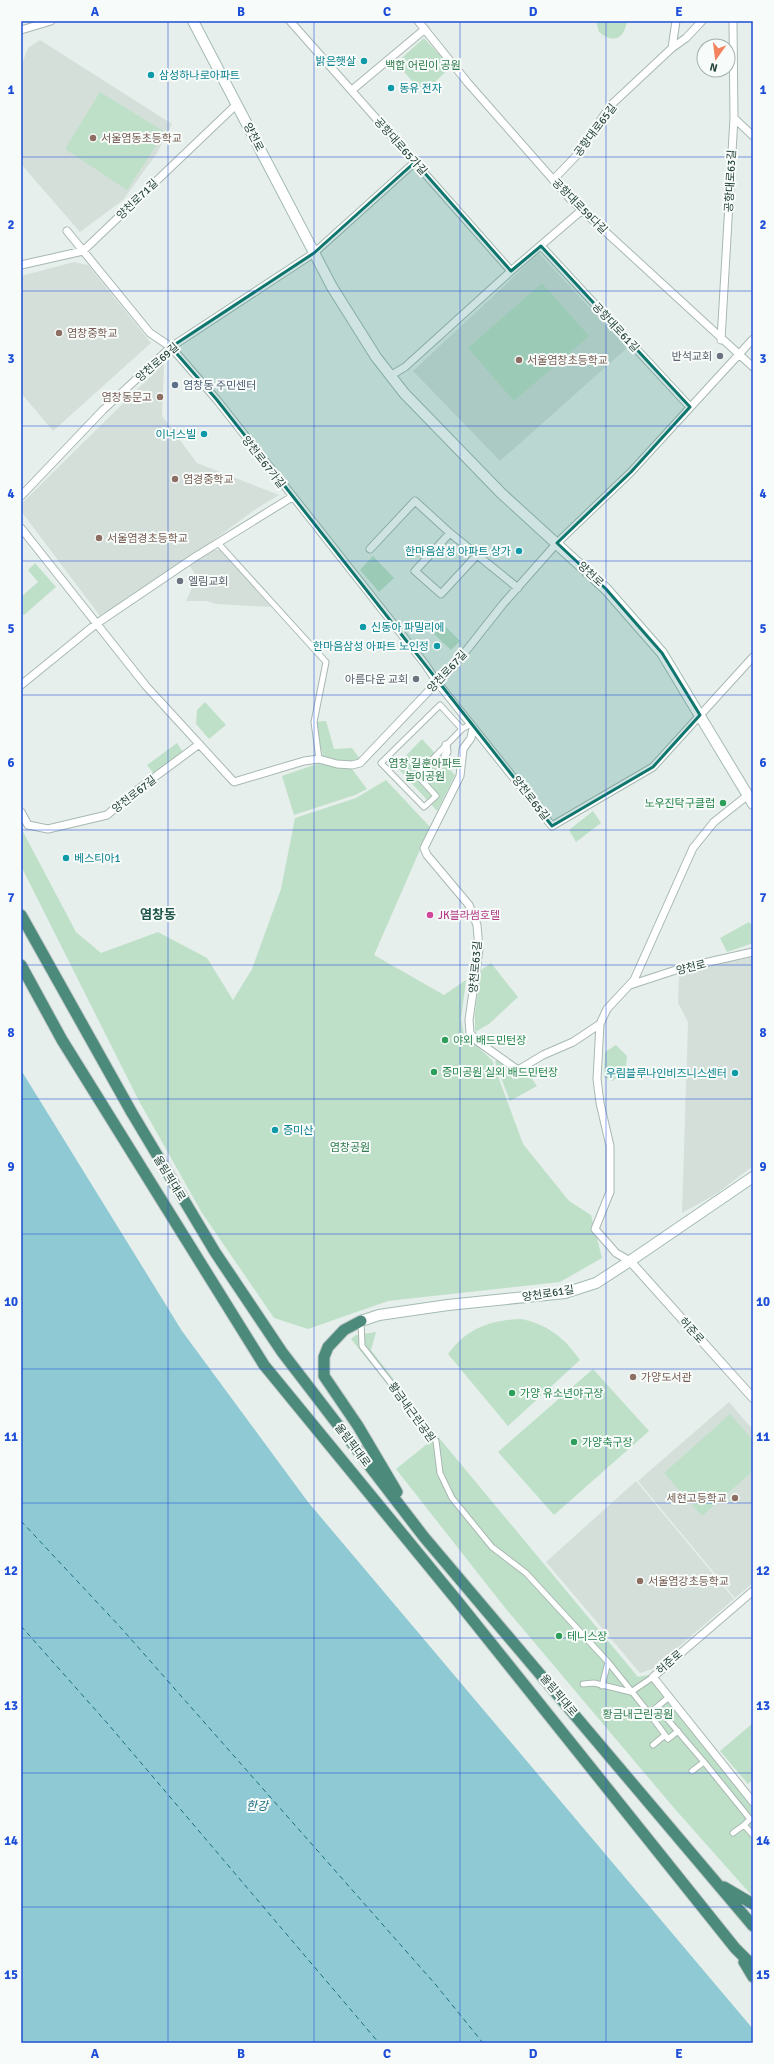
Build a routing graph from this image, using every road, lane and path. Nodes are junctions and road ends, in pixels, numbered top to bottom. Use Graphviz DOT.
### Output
graph roads {
  1 [pos="51,21"];
  2 [pos="193,21"];
  3 [pos="290,21"];
  4 [pos="418,21"];
  5 [pos="676,21"];
  6 [pos="702,21"];
  7 [pos="734,22"];
  8 [pos="424,29"];
  9 [pos="21,30"];
  10 [pos="672,48"];
  11 [pos="352,90"];
  12 [pos="237,104"];
  13 [pos="734,118"];
  14 [pos="753,136"];
  15 [pos="415,162"];
  16 [pos="553,180"];
  17 [pos="582,210"];
  18 [pos="67,231"];
  19 [pos="541,246"];
  20 [pos="83,251"];
  21 [pos="314,253"];
  22 [pos="21,265"];
  23 [pos="511,271"];
  24 [pos="753,339"];
  25 [pos="721,340"];
  26 [pos="171,348"];
  27 [pos="739,354"];
  28 [pos="753,367"];
  29 [pos="390,376"];
  30 [pos="690,407"];
  31 [pos="21,496"];
  32 [pos="292,497"];
  33 [pos="21,528"];
  34 [pos="450,533"];
  35 [pos="218,543"];
  36 [pos="557,543"];
  37 [pos="370,549"];
  38 [pos="477,554"];
  39 [pos="518,588"];
  40 [pos="96,624"];
  41 [pos="753,657"];
  42 [pos="437,682"];
  43 [pos="21,685"];
  44 [pos="700,714"];
  45 [pos="472,725"];
  46 [pos="462,729"];
  47 [pos="198,745"];
  48 [pos="446,745"];
  49 [pos="445,756"];
  50 [pos="319,759"];
  51 [pos="750,800"];
  52 [pos="21,812"];
  53 [pos="21,915"];
  54 [pos="753,952"];
  55 [pos="21,965"];
  56 [pos="630,985"];
  57 [pos="600,1024"];
  58 [pos="753,1177"];
  59 [pos="630,1261"];
  60 [pos="361,1321"];
  61 [pos="753,1398"];
  62 [pos="424,1537"];
  63 [pos="753,1591"];
  64 [pos="608,1662"];
  65 [pos="653,1676"];
  66 [pos="583,1684"];
  67 [pos="602,1686"];
  68 [pos="631,1692"];
  69 [pos="669,1697"];
  70 [pos="657,1707"];
  71 [pos="649,1714"];
  72 [pos="678,1731"];
  73 [pos="665,1735"];
  74 [pos="653,1745"];
  75 [pos="704,1762"];
  76 [pos="695,1771"];
  77 [pos="753,1802"];
  78 [pos="744,1825"];
  79 [pos="733,1833"];
  80 [pos="753,1835"];
  81 [pos="717,1883"];
  82 [pos="753,1904"];
  83 [pos="753,1926"];
  84 [pos="735,1948"];
  85 [pos="753,1966"];
  86 [pos="753,1977"];
  1 -- 9 [label="street"];
  2 -- 12 [label="main road, 양천로"];
  3 -- 11 [label="street, 공항대로65가길"];
  4 -- 8 [label="street, 공항대로59다길"];
  5 -- 10 [label="street"];
  6 -- 10 [label="street, 공항대로65길"];
  7 -- 13 [label="street, 공항대로63길"];
  8 -- 11 [label="street"];
  8 -- 16 [label="street, 공항대로59다길"];
  10 -- 16 [label="street, 공항대로65길"];
  11 -- 15 [label="street, 공항대로65가길"];
  12 -- 20 [label="street, 양천로71길"];
  12 -- 21 [label="main road, 양천로"];
  13 -- 14 [label="street"];
  13 -- 25 [label="street, 공항대로63길"];
  15 -- 21 [label="street"];
  15 -- 23 [label="street, 공항대로65가길"];
  16 -- 17 [label="street, 공항대로59다길"];
  17 -- 19 [label="street"];
  17 -- 25 [label="street, 공항대로59다길"];
  18 -- 20 [label="street, 양천로67가길"];
  19 -- 23 [label="street"];
  19 -- 30 [label="street, 공항대로61길"];
  20 -- 22 [label="street"];
  20 -- 26 [label="street, 양천로67가길"];
  21 -- 26 [label="street, 양천로69길"];
  21 -- 29 [label="main road, 양천로"];
  23 -- 29 [label="street"];
  24 -- 27 [label="street"];
  25 -- 27 [label="street, 공항대로59다길"];
  26 -- 31 [label="street, 양천로69길"];
  26 -- 32 [label="street, 양천로67가길"];
  27 -- 28 [label="street, 공항대로59다길"];
  27 -- 30 [label="street"];
  29 -- 36 [label="main road, 양천로"];
  30 -- 36 [label="street"];
  32 -- 35 [label="street"];
  32 -- 42 [label="street, 양천로67가길"];
  33 -- 40 [label="street, 양천로67길"];
  34 -- 37 [label="street"];
  34 -- 38 [label="street"];
  34 -- 38 [label="street"];
  35 -- 40 [label="street"];
  35 -- 50 [label="street"];
  36 -- 39 [label="street, 양천로67길"];
  36 -- 44 [label="main road, 양천로"];
  38 -- 39 [label="street"];
  39 -- 42 [label="street, 양천로67길"];
  40 -- 43 [label="street"];
  40 -- 47 [label="street, 양천로67길"];
  41 -- 44 [label="street"];
  42 -- 45 [label="street, 양천로65길"];
  42 -- 50 [label="street, 양천로67길"];
  44 -- 45 [label="street, 양천로65길"];
  44 -- 51 [label="main road, 양천로"];
  45 -- 46 [label="street"];
  45 -- 57 [label="street, 양천로63길"];
  46 -- 48 [label="street"];
  46 -- 48 [label="street"];
  47 -- 50 [label="street, 양천로67길"];
  47 -- 52 [label="street, 양천로67길"];
  48 -- 49 [label="street"];
  51 -- 56 [label="street, 양천로63길"];
  53 -- 62 [label="highway, 올림픽대로"];
  54 -- 56 [label="street, 양천로"];
  55 -- 84 [label="highway, 올림픽대로"];
  56 -- 57 [label="street, 양천로63길"];
  57 -- 59 [label="street, 양천로63길"];
  58 -- 59 [label="main road, 양천로61길"];
  59 -- 60 [label="main road, 양천로61길"];
  59 -- 61 [label="street, 허준로"];
  60 -- 62 [label="highway"];
  60 -- 64 [label="street, 황금내근린공원"];
  62 -- 81 [label="highway, 올림픽대로"];
  63 -- 65 [label="street, 허준로"];
  64 -- 67 [label="street"];
  64 -- 68 [label="street, 황금내근린공원"];
  65 -- 68 [label="street"];
  65 -- 69 [label="street, 허준로"];
  66 -- 67 [label="street"];
  67 -- 68 [label="street"];
  68 -- 71 [label="street, 황금내근린공원"];
  69 -- 70 [label="street"];
  69 -- 77 [label="street, 허준로"];
  70 -- 71 [label="street"];
  70 -- 72 [label="street"];
  71 -- 73 [label="street, 황금내근린공원"];
  72 -- 73 [label="street"];
  72 -- 75 [label="street"];
  73 -- 74 [label="street"];
  75 -- 76 [label="street"];
  75 -- 78 [label="street"];
  78 -- 79 [label="street"];
  78 -- 80 [label="street"];
  81 -- 82 [label="highway"];
  81 -- 83 [label="highway, 올림픽대로"];
  84 -- 85 [label="highway, 올림픽대로"];
  84 -- 86 [label="highway"];
}
